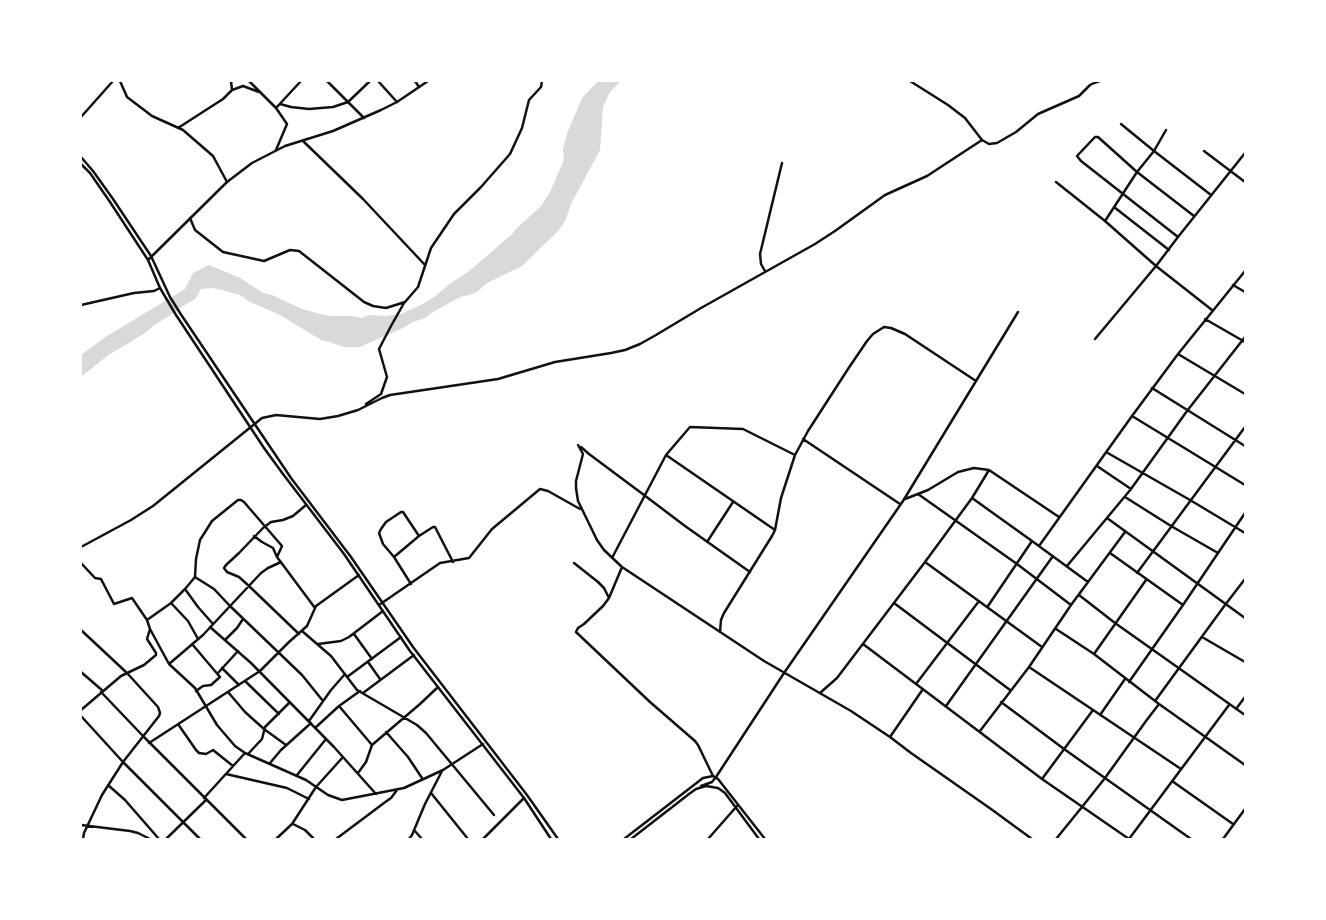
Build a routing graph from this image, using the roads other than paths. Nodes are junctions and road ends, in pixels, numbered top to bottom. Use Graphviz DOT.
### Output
graph roads {
  1 [pos="113,81"];
  2 [pos="120,81"];
  3 [pos="231,81"];
  4 [pos="249,81"];
  5 [pos="301,81"];
  6 [pos="327,81"];
  7 [pos="370,81"];
  8 [pos="378,81"];
  9 [pos="416,81"];
  10 [pos="428,81"];
  11 [pos="542,81"];
  12 [pos="910,81"];
  13 [pos="1100,81"];
  14 [pos="419,87"];
  15 [pos="232,90"];
  16 [pos="260,93"];
  17 [pos="348,102"];
  18 [pos="397,102"];
  19 [pos="280,104"];
  20 [pos="276,108"];
  21 [pos="81,117"];
  22 [pos="364,118"];
  23 [pos="1121,124"];
  24 [pos="178,128"];
  25 [pos="1166,130"];
  26 [pos="982,140"];
  27 [pos="303,141"];
  28 [pos="276,150"];
  29 [pos="1154,151"];
  30 [pos="1204,151"];
  31 [pos="1245,153"];
  32 [pos="81,158"];
  33 [pos="782,163"];
  34 [pos="81,164"];
  35 [pos="1230,171"];
  36 [pos="1137,172"];
  37 [pos="227,182"];
  38 [pos="1056,182"];
  39 [pos="1245,182"];
  40 [pos="1122,193"];
  41 [pos="1211,195"];
  42 [pos="1114,207"];
  43 [pos="1194,216"];
  44 [pos="190,218"];
  45 [pos="1105,222"];
  46 [pos="1178,237"];
  47 [pos="1169,250"];
  48 [pos="151,256"];
  49 [pos="148,260"];
  50 [pos="425,265"];
  51 [pos="1156,266"];
  52 [pos="765,271"];
  53 [pos="1245,271"];
  54 [pos="1233,285"];
  55 [pos="160,288"];
  56 [pos="1245,292"];
  57 [pos="405,302"];
  58 [pos="81,305"];
  59 [pos="1212,310"];
  60 [pos="1018,312"];
  61 [pos="1205,319"];
  62 [pos="1245,337"];
  63 [pos="1095,338"];
  64 [pos="1244,341"];
  65 [pos="1178,354"];
  66 [pos="1214,376"];
  67 [pos="976,380"];
  68 [pos="1152,388"];
  69 [pos="1245,394"];
  70 [pos="358,410"];
  71 [pos="1188,411"];
  72 [pos="1132,416"];
  73 [pos="255,423"];
  74 [pos="251,427"];
  75 [pos="1245,427"];
  76 [pos="1168,438"];
  77 [pos="803,440"];
  78 [pos="1235,440"];
  79 [pos="1245,446"];
  80 [pos="1106,452"];
  81 [pos="795,454"];
  82 [pos="666,455"];
  83 [pos="1096,466"];
  84 [pos="1215,467"];
  85 [pos="989,470"];
  86 [pos="1143,473"];
  87 [pos="1245,485"];
  88 [pos="1131,489"];
  89 [pos="918,494"];
  90 [pos="644,495"];
  91 [pos="1125,497"];
  92 [pos="972,498"];
  93 [pos="903,500"];
  94 [pos="1190,500"];
  95 [pos="733,502"];
  96 [pos="900,504"];
  97 [pos="306,505"];
  98 [pos="581,510"];
  99 [pos="1245,513"];
  100 [pos="1059,517"];
  101 [pos="1106,518"];
  102 [pos="955,520"];
  103 [pos="1171,526"];
  104 [pos="264,527"];
  105 [pos="1235,528"];
  106 [pos="775,530"];
  107 [pos="1125,532"];
  108 [pos="1245,533"];
  109 [pos="254,536"];
  110 [pos="419,536"];
  111 [pos="1032,541"];
  112 [pos="707,542"];
  113 [pos="1039,546"];
  114 [pos="81,547"];
  115 [pos="1152,551"];
  116 [pos="1218,553"];
  117 [pos="1110,554"];
  118 [pos="1053,556"];
  119 [pos="277,557"];
  120 [pos="394,557"];
  121 [pos="612,558"];
  122 [pos="281,562"];
  123 [pos="453,562"];
  124 [pos="925,562"];
  125 [pos="81,563"];
  126 [pos="574,563"];
  127 [pos="1017,564"];
  128 [pos="1067,566"];
  129 [pos="622,567"];
  130 [pos="750,572"];
  131 [pos="1137,573"];
  132 [pos="359,575"];
  133 [pos="195,577"];
  134 [pos="1037,579"];
  135 [pos="1245,579"];
  136 [pos="1146,580"];
  137 [pos="1088,582"];
  138 [pos="411,584"];
  139 [pos="1197,584"];
  140 [pos="249,586"];
  141 [pos="185,589"];
  142 [pos="1079,595"];
  143 [pos="609,598"];
  144 [pos="979,601"];
  145 [pos="171,602"];
  146 [pos="383,602"];
  147 [pos="894,603"];
  148 [pos="379,605"];
  149 [pos="1183,605"];
  150 [pos="1225,605"];
  151 [pos="230,606"];
  152 [pos="988,606"];
  153 [pos="1071,606"];
  154 [pos="315,608"];
  155 [pos="383,611"];
  156 [pos="1245,618"];
  157 [pos="243,619"];
  158 [pos="147,620"];
  159 [pos="1007,621"];
  160 [pos="213,624"];
  161 [pos="1115,624"];
  162 [pos="210,627"];
  163 [pos="150,629"];
  164 [pos="1056,629"];
  165 [pos="302,631"];
  166 [pos="720,632"];
  167 [pos="82,633"];
  168 [pos="353,633"];
  169 [pos="299,634"];
  170 [pos="401,637"];
  171 [pos="1202,637"];
  172 [pos="198,638"];
  173 [pos="226,640"];
  174 [pos="948,643"];
  175 [pos="192,644"];
  176 [pos="318,644"];
  177 [pos="863,644"];
  178 [pos="1042,647"];
  179 [pos="1152,649"];
  180 [pos="238,651"];
  181 [pos="279,653"];
  182 [pos="1094,654"];
  183 [pos="414,655"];
  184 [pos="372,659"];
  185 [pos="368,662"];
  186 [pos="1245,662"];
  187 [pos="169,664"];
  188 [pos="976,664"];
  189 [pos="1029,667"];
  190 [pos="222,668"];
  191 [pos="1179,669"];
  192 [pos="260,671"];
  193 [pos="81,672"];
  194 [pos="127,673"];
  195 [pos="218,673"];
  196 [pos="784,673"];
  197 [pos="345,674"];
  198 [pos="434,675"];
  199 [pos="347,677"];
  200 [pos="431,678"];
  201 [pos="1125,679"];
  202 [pos="381,680"];
  203 [pos="245,681"];
  204 [pos="1129,682"];
  205 [pos="916,684"];
  206 [pos="239,685"];
  207 [pos="438,687"];
  208 [pos="923,689"];
  209 [pos="1010,690"];
  210 [pos="196,691"];
  211 [pos="102,692"];
  212 [pos="228,692"];
  213 [pos="361,692"];
  214 [pos="820,693"];
  215 [pos="1245,697"];
  216 [pos="323,701"];
  217 [pos="1155,701"];
  218 [pos="290,702"];
  219 [pos="1001,702"];
  220 [pos="1159,704"];
  221 [pos="1230,705"];
  222 [pos="339,706"];
  223 [pos="946,706"];
  224 [pos="205,707"];
  225 [pos="1236,709"];
  226 [pos="81,710"];
  227 [pos="1093,710"];
  228 [pos="279,714"];
  229 [pos="1100,715"];
  230 [pos="81,716"];
  231 [pos="1245,716"];
  232 [pos="404,718"];
  233 [pos="310,722"];
  234 [pos="178,724"];
  235 [pos="315,728"];
  236 [pos="264,729"];
  237 [pos="979,731"];
  238 [pos="386,732"];
  239 [pos="143,736"];
  240 [pos="890,736"];
  241 [pos="1205,737"];
  242 [pos="1134,738"];
  243 [pos="326,739"];
  244 [pos="149,742"];
  245 [pos="286,744"];
  246 [pos="483,744"];
  247 [pos="372,745"];
  248 [pos="1064,749"];
  249 [pos="246,754"];
  250 [pos="343,757"];
  251 [pos="496,757"];
  252 [pos="123,762"];
  253 [pos="270,763"];
  254 [pos="452,764"];
  255 [pos="1245,765"];
  256 [pos="233,766"];
  257 [pos="1181,769"];
  258 [pos="443,770"];
  259 [pos="358,773"];
  260 [pos="226,774"];
  261 [pos="297,775"];
  262 [pos="715,777"];
  263 [pos="1105,778"];
  264 [pos="422,779"];
  265 [pos="1042,779"];
  266 [pos="1172,781"];
  267 [pos="108,785"];
  268 [pos="701,786"];
  269 [pos="316,787"];
  270 [pos="397,790"];
  271 [pos="431,793"];
  272 [pos="376,794"];
  273 [pos="524,798"];
  274 [pos="205,799"];
  275 [pos="309,799"];
  276 [pos="737,806"];
  277 [pos="1082,807"];
  278 [pos="1245,808"];
  279 [pos="1150,809"];
  280 [pos="494,815"];
  281 [pos="184,823"];
  282 [pos="292,824"];
  283 [pos="1233,824"];
  284 [pos="81,825"];
  285 [pos="88,826"];
  286 [pos="642,827"];
  287 [pos="414,830"];
  288 [pos="83,839"];
  289 [pos="150,839"];
  290 [pos="159,839"];
  291 [pos="166,839"];
  292 [pos="200,839"];
  293 [pos="246,839"];
  294 [pos="276,839"];
  295 [pos="314,839"];
  296 [pos="337,839"];
  297 [pos="409,839"];
  298 [pos="422,839"];
  299 [pos="468,839"];
  300 [pos="482,839"];
  301 [pos="551,839"];
  302 [pos="558,839"];
  303 [pos="624,839"];
  304 [pos="631,839"];
  305 [pos="708,839"];
  306 [pos="759,839"];
  307 [pos="765,839"];
  308 [pos="1032,839"];
  309 [pos="1056,839"];
  310 [pos="1129,839"];
  311 [pos="1191,839"];
  312 [pos="1223,839"];
  1 -- 21 [label="street"];
  2 -- 24 [label="street"];
  3 -- 15 [label="street"];
  4 -- 16 [label="street"];
  5 -- 19 [label="street"];
  6 -- 17 [label="street"];
  7 -- 17 [label="street"];
  8 -- 18 [label="street"];
  9 -- 14 [label="street"];
  10 -- 14 [label="street"];
  11 -- 50 [label="street"];
  12 -- 26 [label="street"];
  13 -- 26 [label="street"];
  14 -- 18 [label="street"];
  15 -- 16 [label="street"];
  15 -- 24 [label="street"];
  16 -- 20 [label="street"];
  17 -- 19 [label="street"];
  17 -- 22 [label="street"];
  18 -- 22 [label="street"];
  19 -- 20 [label="street"];
  20 -- 28 [label="street"];
  22 -- 27 [label="street"];
  23 -- 29 [label="street"];
  24 -- 37 [label="street"];
  25 -- 29 [label="street"];
  26 -- 52 [label="street"];
  27 -- 28 [label="street"];
  27 -- 50 [label="street"];
  28 -- 37 [label="street"];
  29 -- 36 [label="street"];
  29 -- 41 [label="street"];
  30 -- 35 [label="street"];
  31 -- 35 [label="street"];
  32 -- 48 [label="street"];
  33 -- 52 [label="street"];
  34 -- 49 [label="street"];
  35 -- 39 [label="street"];
  35 -- 41 [label="street"];
  36 -- 40 [label="street"];
  36 -- 40 [label="street"];
  36 -- 43 [label="street"];
  37 -- 44 [label="street"];
  38 -- 45 [label="street"];
  40 -- 42 [label="street"];
  40 -- 46 [label="street"];
  41 -- 43 [label="street"];
  42 -- 45 [label="street"];
  42 -- 47 [label="street"];
  43 -- 46 [label="street"];
  44 -- 48 [label="street"];
  44 -- 57 [label="street"];
  45 -- 51 [label="street"];
  46 -- 47 [label="street"];
  47 -- 51 [label="street"];
  48 -- 49 [label="street"];
  48 -- 73 [label="street"];
  49 -- 55 [label="street"];
  50 -- 57 [label="street"];
  51 -- 59 [label="street"];
  51 -- 63 [label="street"];
  52 -- 70 [label="street"];
  53 -- 54 [label="street"];
  54 -- 56 [label="street"];
  54 -- 59 [label="street"];
  55 -- 58 [label="street"];
  55 -- 74 [label="street"];
  57 -- 70 [label="street"];
  59 -- 61 [label="street"];
  60 -- 67 [label="street"];
  61 -- 64 [label="street"];
  61 -- 65 [label="street"];
  62 -- 64 [label="street"];
  64 -- 66 [label="street"];
  65 -- 66 [label="street"];
  65 -- 68 [label="street"];
  66 -- 69 [label="street"];
  66 -- 71 [label="street"];
  67 -- 77 [label="street"];
  67 -- 93 [label="street"];
  68 -- 71 [label="street"];
  68 -- 72 [label="street"];
  70 -- 73 [label="street"];
  71 -- 76 [label="street"];
  71 -- 78 [label="street"];
  72 -- 76 [label="street"];
  72 -- 80 [label="street"];
  73 -- 74 [label="street"];
  73 -- 146 [label="street"];
  74 -- 97 [label="street"];
  74 -- 114 [label="street"];
  75 -- 78 [label="street"];
  76 -- 84 [label="street"];
  76 -- 86 [label="street"];
  77 -- 81 [label="street"];
  77 -- 96 [label="street"];
  78 -- 79 [label="street"];
  78 -- 84 [label="street"];
  80 -- 83 [label="street"];
  80 -- 86 [label="street"];
  81 -- 82 [label="street"];
  81 -- 106 [label="street"];
  82 -- 90 [label="street"];
  82 -- 95 [label="street"];
  83 -- 88 [label="street"];
  83 -- 100 [label="street"];
  84 -- 87 [label="street"];
  84 -- 94 [label="street"];
  85 -- 89 [label="street"];
  85 -- 92 [label="street"];
  85 -- 100 [label="street"];
  86 -- 88 [label="street"];
  86 -- 94 [label="street"];
  88 -- 91 [label="street"];
  89 -- 93 [label="street"];
  89 -- 102 [label="street"];
  90 -- 98 [label="street"];
  90 -- 112 [label="street"];
  90 -- 121 [label="street"];
  91 -- 101 [label="street"];
  91 -- 103 [label="street"];
  92 -- 102 [label="street"];
  92 -- 111 [label="street"];
  93 -- 96 [label="street"];
  94 -- 103 [label="street"];
  94 -- 105 [label="street"];
  95 -- 106 [label="street"];
  95 -- 112 [label="street"];
  96 -- 196 [label="street"];
  97 -- 104 [label="street"];
  97 -- 132 [label="street"];
  98 -- 121 [label="street"];
  98 -- 123 [label="street"];
  99 -- 105 [label="street"];
  100 -- 113 [label="street"];
  101 -- 107 [label="street"];
  101 -- 128 [label="street"];
  102 -- 124 [label="street"];
  102 -- 127 [label="street"];
  103 -- 115 [label="street"];
  103 -- 116 [label="street"];
  104 -- 109 [label="street"];
  104 -- 119 [label="street"];
  104 -- 133 [label="street"];
  105 -- 108 [label="street"];
  105 -- 116 [label="street"];
  106 -- 130 [label="street"];
  107 -- 115 [label="street"];
  107 -- 117 [label="street"];
  109 -- 119 [label="street"];
  109 -- 140 [label="street"];
  110 -- 120 [label="street"];
  110 -- 120 [label="street"];
  110 -- 123 [label="street"];
  111 -- 113 [label="street"];
  111 -- 127 [label="street"];
  112 -- 130 [label="street"];
  113 -- 118 [label="street"];
  115 -- 131 [label="street"];
  115 -- 139 [label="street"];
  116 -- 139 [label="street"];
  117 -- 131 [label="street"];
  117 -- 137 [label="street"];
  118 -- 128 [label="street"];
  118 -- 134 [label="street"];
  119 -- 122 [label="street"];
  120 -- 138 [label="street"];
  121 -- 129 [label="street"];
  122 -- 140 [label="street"];
  122 -- 154 [label="street"];
  123 -- 138 [label="street"];
  124 -- 144 [label="street"];
  124 -- 147 [label="street"];
  125 -- 158 [label="street"];
  126 -- 143 [label="street"];
  127 -- 134 [label="street"];
  127 -- 152 [label="street"];
  128 -- 137 [label="street"];
  129 -- 143 [label="street"];
  129 -- 166 [label="street"];
  130 -- 166 [label="street"];
  131 -- 136 [label="street"];
  132 -- 148 [label="street"];
  132 -- 154 [label="street"];
  133 -- 141 [label="street"];
  133 -- 151 [label="street"];
  134 -- 153 [label="street"];
  134 -- 159 [label="street"];
  135 -- 150 [label="street"];
  136 -- 149 [label="street"];
  136 -- 161 [label="street"];
  137 -- 142 [label="street"];
  138 -- 146 [label="street"];
  139 -- 149 [label="street"];
  139 -- 150 [label="street"];
  140 -- 151 [label="street"];
  140 -- 169 [label="street"];
  141 -- 145 [label="street"];
  141 -- 160 [label="street"];
  142 -- 153 [label="street"];
  142 -- 161 [label="street"];
  143 -- 262 [label="street"];
  144 -- 152 [label="street"];
  144 -- 174 [label="street"];
  145 -- 158 [label="street"];
  145 -- 172 [label="street"];
  146 -- 148 [label="street"];
  146 -- 198 [label="street"];
  147 -- 174 [label="street"];
  147 -- 177 [label="street"];
  148 -- 155 [label="street"];
  149 -- 179 [label="street"];
  150 -- 156 [label="street"];
  150 -- 171 [label="street"];
  151 -- 157 [label="street"];
  151 -- 160 [label="street"];
  152 -- 159 [label="street"];
  153 -- 164 [label="street"];
  154 -- 165 [label="street"];
  155 -- 168 [label="street"];
  155 -- 170 [label="street"];
  157 -- 173 [label="street"];
  157 -- 181 [label="street"];
  158 -- 163 [label="street"];
  159 -- 178 [label="street"];
  159 -- 188 [label="street"];
  160 -- 162 [label="street"];
  161 -- 179 [label="street"];
  161 -- 182 [label="street"];
  162 -- 172 [label="street"];
  162 -- 173 [label="street"];
  163 -- 187 [label="street"];
  163 -- 194 [label="street"];
  164 -- 178 [label="street"];
  164 -- 182 [label="street"];
  165 -- 169 [label="street"];
  165 -- 176 [label="street"];
  166 -- 196 [label="street"];
  167 -- 194 [label="street"];
  168 -- 176 [label="street"];
  168 -- 184 [label="street"];
  169 -- 181 [label="street"];
  170 -- 183 [label="street"];
  170 -- 184 [label="street"];
  171 -- 186 [label="street"];
  171 -- 191 [label="street"];
  172 -- 175 [label="street"];
  173 -- 180 [label="street"];
  174 -- 188 [label="street"];
  174 -- 205 [label="street"];
  175 -- 187 [label="street"];
  175 -- 195 [label="street"];
  176 -- 197 [label="street"];
  177 -- 205 [label="street"];
  177 -- 214 [label="street"];
  178 -- 189 [label="street"];
  179 -- 191 [label="street"];
  179 -- 204 [label="street"];
  180 -- 190 [label="street"];
  180 -- 192 [label="street"];
  181 -- 192 [label="street"];
  181 -- 216 [label="street"];
  182 -- 201 [label="street"];
  183 -- 200 [label="street"];
  183 -- 202 [label="street"];
  184 -- 185 [label="street"];
  185 -- 199 [label="street"];
  185 -- 202 [label="street"];
  187 -- 210 [label="street"];
  188 -- 209 [label="street"];
  188 -- 223 [label="street"];
  189 -- 209 [label="street"];
  189 -- 227 [label="street"];
  190 -- 195 [label="street"];
  190 -- 206 [label="street"];
  191 -- 217 [label="street"];
  191 -- 221 [label="street"];
  192 -- 203 [label="street"];
  192 -- 218 [label="street"];
  193 -- 211 [label="street"];
  194 -- 211 [label="street"];
  194 -- 239 [label="street"];
  195 -- 210 [label="street"];
  196 -- 214 [label="street"];
  196 -- 262 [label="street"];
  197 -- 199 [label="street"];
  197 -- 216 [label="street"];
  198 -- 200 [label="street"];
  198 -- 251 [label="street"];
  199 -- 213 [label="street"];
  200 -- 207 [label="street"];
  201 -- 204 [label="street"];
  201 -- 229 [label="street"];
  202 -- 213 [label="street"];
  203 -- 206 [label="street"];
  203 -- 228 [label="street"];
  204 -- 217 [label="street"];
  205 -- 208 [label="street"];
  206 -- 212 [label="street"];
  207 -- 232 [label="street"];
  207 -- 246 [label="street"];
  208 -- 223 [label="street"];
  208 -- 240 [label="street"];
  209 -- 219 [label="street"];
  210 -- 224 [label="street"];
  211 -- 226 [label="street"];
  211 -- 239 [label="street"];
  212 -- 224 [label="street"];
  212 -- 236 [label="street"];
  213 -- 222 [label="street"];
  213 -- 232 [label="street"];
  214 -- 240 [label="street"];
  215 -- 225 [label="street"];
  216 -- 233 [label="street"];
  217 -- 220 [label="street"];
  218 -- 228 [label="street"];
  218 -- 233 [label="street"];
  219 -- 237 [label="street"];
  219 -- 248 [label="street"];
  220 -- 241 [label="street"];
  220 -- 242 [label="street"];
  221 -- 225 [label="street"];
  221 -- 241 [label="street"];
  222 -- 235 [label="street"];
  222 -- 247 [label="street"];
  223 -- 237 [label="street"];
  224 -- 234 [label="street"];
  224 -- 249 [label="street"];
  225 -- 231 [label="street"];
  227 -- 229 [label="street"];
  227 -- 248 [label="street"];
  228 -- 236 [label="street"];
  229 -- 242 [label="street"];
  230 -- 252 [label="street"];
  232 -- 238 [label="street"];
  232 -- 254 [label="street"];
  233 -- 235 [label="street"];
  233 -- 245 [label="street"];
  234 -- 244 [label="street"];
  234 -- 256 [label="street"];
  235 -- 243 [label="street"];
  236 -- 245 [label="street"];
  236 -- 249 [label="street"];
  237 -- 265 [label="street"];
  238 -- 247 [label="street"];
  238 -- 264 [label="street"];
  239 -- 244 [label="street"];
  239 -- 252 [label="street"];
  240 -- 308 [label="street"];
  241 -- 255 [label="street"];
  241 -- 257 [label="street"];
  242 -- 257 [label="street"];
  242 -- 263 [label="street"];
  243 -- 250 [label="street"];
  243 -- 261 [label="street"];
  244 -- 274 [label="street"];
  245 -- 253 [label="street"];
  246 -- 251 [label="street"];
  246 -- 254 [label="street"];
  247 -- 259 [label="street"];
  248 -- 263 [label="street"];
  248 -- 265 [label="street"];
  249 -- 253 [label="street"];
  249 -- 256 [label="street"];
  250 -- 259 [label="street"];
  250 -- 269 [label="street"];
  251 -- 273 [label="street"];
  251 -- 302 [label="street"];
  252 -- 267 [label="street"];
  252 -- 281 [label="street"];
  253 -- 261 [label="street"];
  254 -- 258 [label="street"];
  254 -- 280 [label="street"];
  256 -- 260 [label="street"];
  257 -- 266 [label="street"];
  258 -- 264 [label="street"];
  258 -- 271 [label="street"];
  259 -- 272 [label="street"];
  260 -- 274 [label="street"];
  260 -- 275 [label="street"];
  261 -- 269 [label="street"];
  262 -- 268 [label="street"];
  262 -- 276 [label="street"];
  262 -- 286 [label="street"];
  263 -- 277 [label="street"];
  263 -- 279 [label="street"];
  264 -- 270 [label="street"];
  265 -- 277 [label="street"];
  266 -- 279 [label="street"];
  266 -- 283 [label="street"];
  267 -- 285 [label="street"];
  267 -- 290 [label="street"];
  268 -- 276 [label="street"];
  268 -- 286 [label="street"];
  269 -- 272 [label="street"];
  269 -- 275 [label="street"];
  270 -- 272 [label="street"];
  270 -- 296 [label="street"];
  271 -- 287 [label="street"];
  271 -- 299 [label="street"];
  273 -- 300 [label="street"];
  273 -- 301 [label="street"];
  274 -- 281 [label="street"];
  274 -- 293 [label="street"];
  275 -- 282 [label="street"];
  276 -- 305 [label="street"];
  276 -- 306 [label="street"];
  276 -- 307 [label="street"];
  277 -- 309 [label="street"];
  277 -- 310 [label="street"];
  278 -- 283 [label="street"];
  279 -- 310 [label="street"];
  279 -- 311 [label="street"];
  281 -- 291 [label="street"];
  281 -- 292 [label="street"];
  282 -- 294 [label="street"];
  282 -- 295 [label="street"];
  283 -- 312 [label="street"];
  284 -- 285 [label="street"];
  285 -- 288 [label="street"];
  285 -- 289 [label="street"];
  286 -- 303 [label="street"];
  286 -- 304 [label="street"];
  287 -- 297 [label="street"];
  287 -- 298 [label="street"];
}
